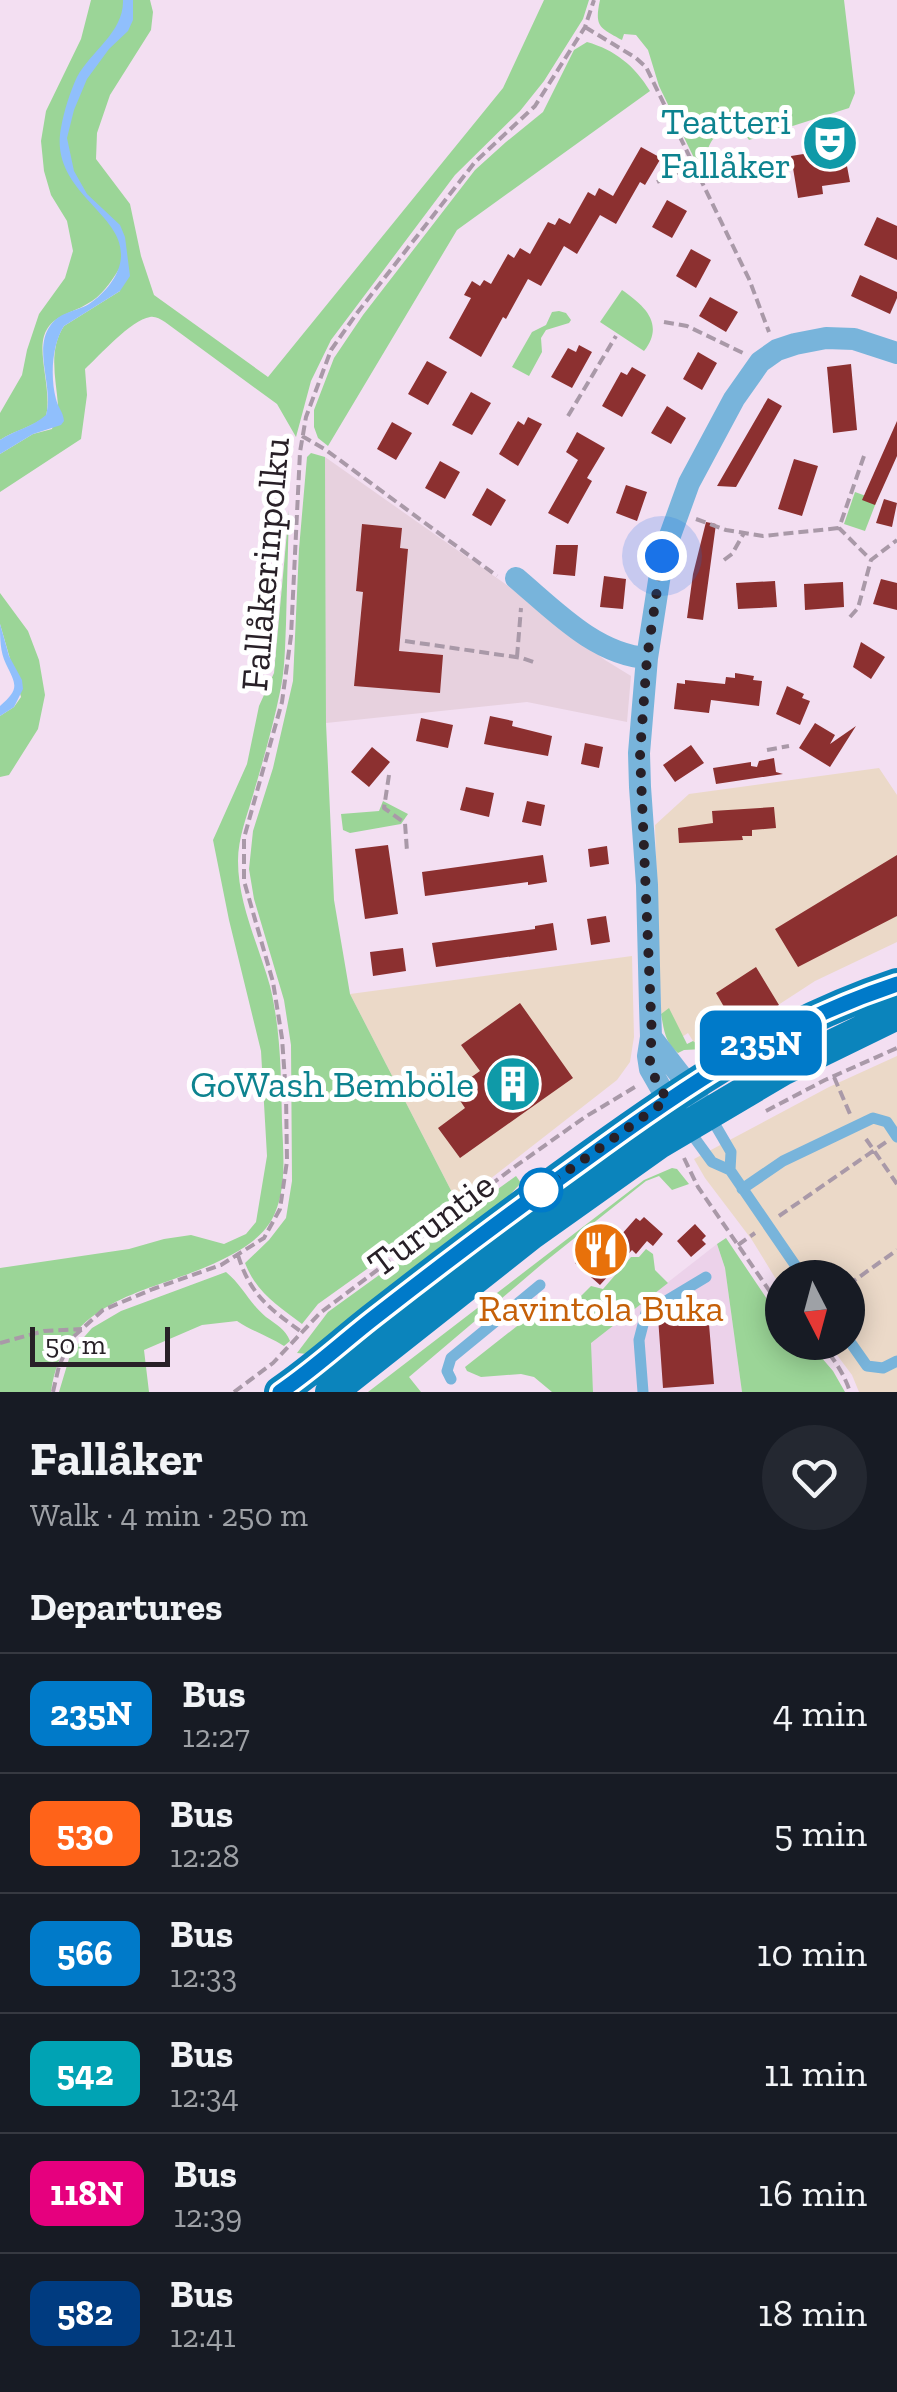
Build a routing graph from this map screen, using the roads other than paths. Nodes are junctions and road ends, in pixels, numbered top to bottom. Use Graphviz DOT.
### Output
graph roads {
  1 [pos="897,354"];
  2 [pos="513,582"];
  3 [pos="647,658"];
  4 [pos="897,984"];
  5 [pos="897,1014"];
  6 [pos="689,1121"];
  7 [pos="896,1136"];
  8 [pos="730,1170"];
  9 [pos="742,1188"];
  10 [pos="792,1260"];
  11 [pos="706,1277"];
  12 [pos="540,1285"];
  13 [pos="862,1360"];
  14 [pos="897,1361"];
  15 [pos="451,1380"];
  16 [pos="286,1391"];
  17 [pos="330,1392"];
  18 [pos="644,1392"];
  1 -- 3 [label="street"];
  2 -- 3 [label="street"];
  3 -- 6 [label="street"];
  4 -- 6 [label="main road, Turuntie"];
  5 -- 6 [label="main road, Turuntie"];
  6 -- 8 [label="lane"];
  6 -- 8 [label="lane"];
  6 -- 16 [label="main road, Turuntie"];
  6 -- 17 [label="main road, Turuntie"];
  7 -- 9 [label="lane"];
  8 -- 9 [label="lane"];
  9 -- 10 [label="lane"];
  11 -- 18 [label="lane"];
  12 -- 15 [label="lane"];
  13 -- 14 [label="lane"];
}
